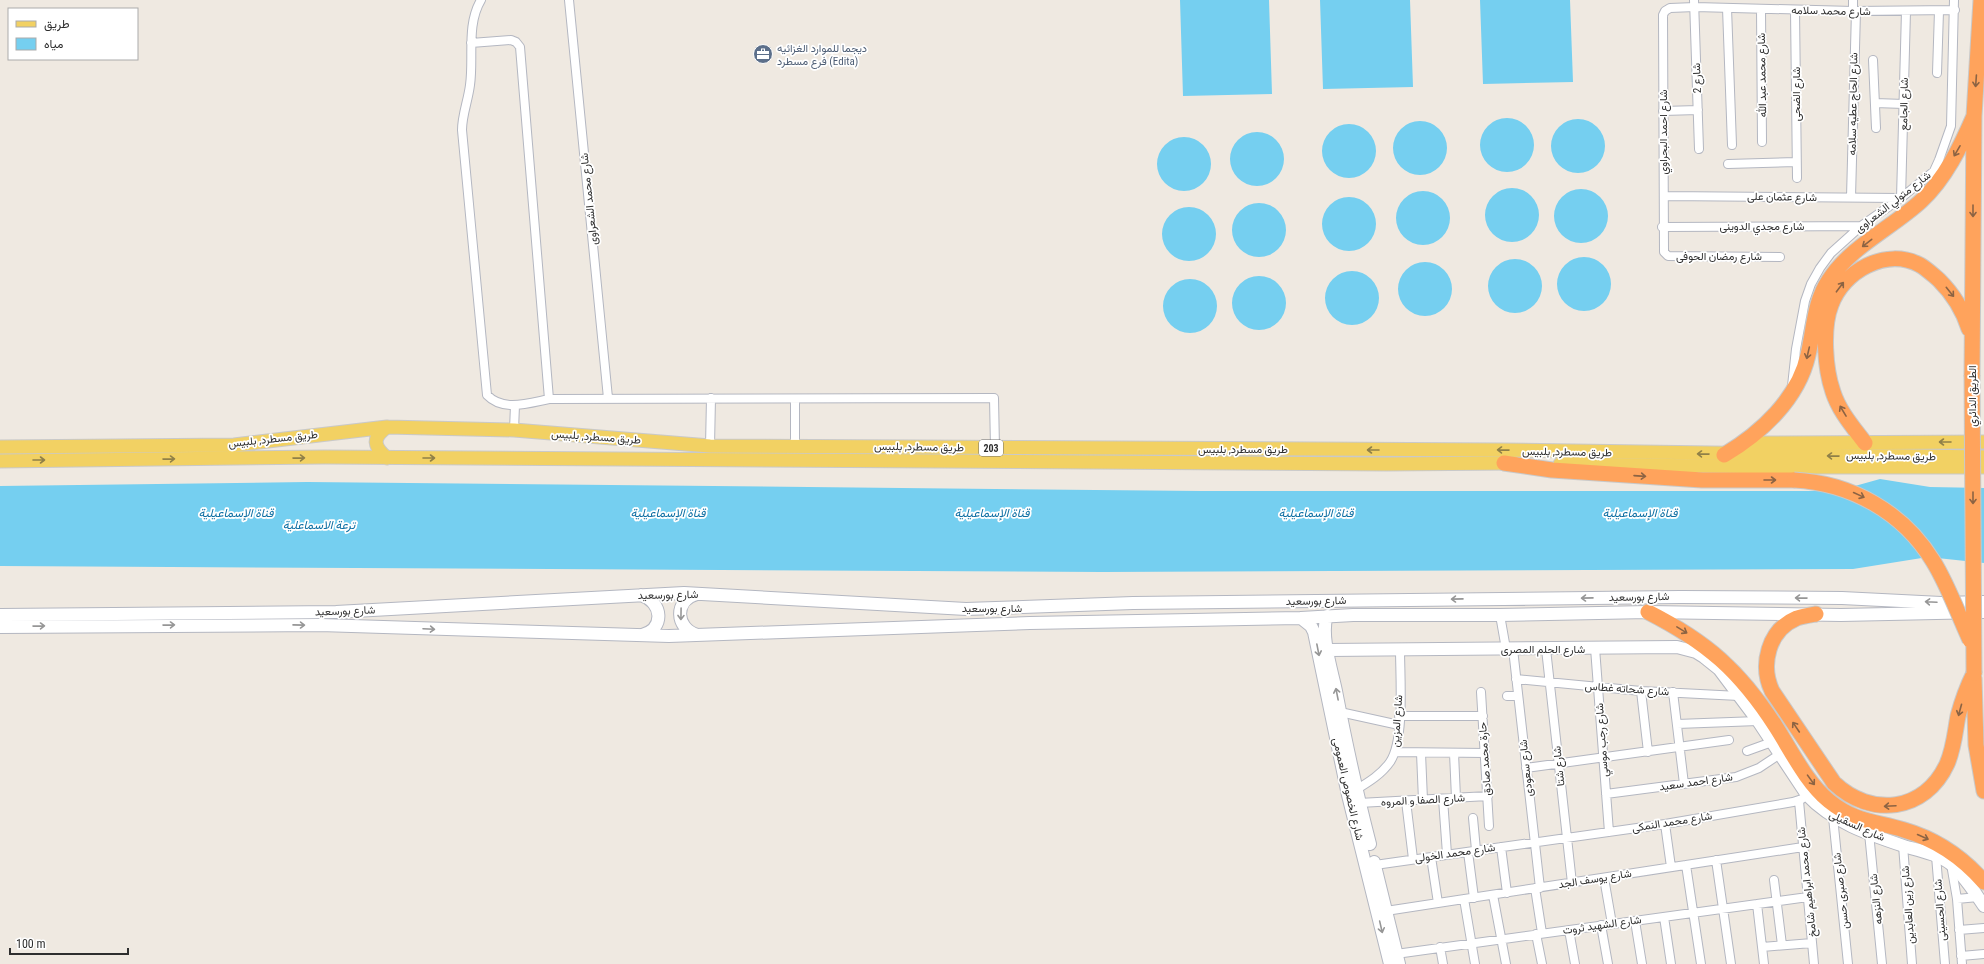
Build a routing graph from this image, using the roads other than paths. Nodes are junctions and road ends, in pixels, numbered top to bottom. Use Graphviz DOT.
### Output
graph roads {
  1 [pos="481,0"];
  2 [pos="569,0"];
  3 [pos="1853,0"];
  4 [pos="1954,0"];
  5 [pos="1981,0"];
  6 [pos="1694,4"];
  7 [pos="1726,8"];
  8 [pos="1761,9"];
  9 [pos="1795,10"];
  10 [pos="1955,10"];
  11 [pos="1855,11"];
  12 [pos="1906,11"];
  13 [pos="1939,11"];
  14 [pos="1663,15"];
  15 [pos="472,43"];
  16 [pos="1872,60"];
  17 [pos="1937,73"];
  18 [pos="1875,103"];
  19 [pos="1904,104"];
  20 [pos="1698,110"];
  21 [pos="1663,111"];
  22 [pos="1974,116"];
  23 [pos="1876,128"];
  24 [pos="1762,142"];
  25 [pos="1732,145"];
  26 [pos="1699,149"];
  27 [pos="1796,162"];
  28 [pos="1728,164"];
  29 [pos="1797,178"];
  30 [pos="1664,196"];
  31 [pos="1851,197"];
  32 [pos="1901,198"];
  33 [pos="1861,226"];
  34 [pos="1662,227"];
  35 [pos="1663,249"];
  36 [pos="1780,257"];
  37 [pos="1972,345"];
  38 [pos="1792,391"];
  39 [pos="608,398"];
  40 [pos="712,398"];
  41 [pos="549,399"];
  42 [pos="795,399"];
  43 [pos="515,405"];
  44 [pos="387,427"];
  45 [pos="514,430"];
  46 [pos="1984,442"];
  47 [pos="1865,443"];
  48 [pos="710,446"];
  49 [pos="795,446"];
  50 [pos="0,447"];
  51 [pos="995,448"];
  52 [pos="1730,455"];
  53 [pos="1984,457"];
  54 [pos="387,458"];
  55 [pos="0,461"];
  56 [pos="1504,463"];
  57 [pos="1984,467"];
  58 [pos="698,593"];
  59 [pos="641,595"];
  60 [pos="1881,600"];
  61 [pos="1984,602"];
  62 [pos="1648,612"];
  63 [pos="1984,612"];
  64 [pos="1816,614"];
  65 [pos="1881,614"];
  66 [pos="0,615"];
  67 [pos="1500,615"];
  68 [pos="1327,616"];
  69 [pos="1301,618"];
  70 [pos="0,627"];
  71 [pos="697,635"];
  72 [pos="641,636"];
  73 [pos="1973,646"];
  74 [pos="1595,648"];
  75 [pos="1510,649"];
  76 [pos="1546,649"];
  77 [pos="1328,650"];
  78 [pos="1400,650"];
  79 [pos="1974,674"];
  80 [pos="1516,679"];
  81 [pos="1550,682"];
  82 [pos="1598,687"];
  83 [pos="1641,691"];
  84 [pos="1481,692"];
  85 [pos="1673,692"];
  86 [pos="1507,696"];
  87 [pos="1518,696"];
  88 [pos="1739,696"];
  89 [pos="1340,712"];
  90 [pos="1399,716"];
  91 [pos="1483,716"];
  92 [pos="1758,721"];
  93 [pos="1677,724"];
  94 [pos="1399,725"];
  95 [pos="1729,740"];
  96 [pos="1772,742"];
  97 [pos="1679,748"];
  98 [pos="1747,751"];
  99 [pos="1395,752"];
  100 [pos="1648,752"];
  101 [pos="1421,753"];
  102 [pos="1454,753"];
  103 [pos="1485,753"];
  104 [pos="1780,754"];
  105 [pos="1604,758"];
  106 [pos="1559,764"];
  107 [pos="1526,768"];
  108 [pos="1684,784"];
  109 [pos="1984,791"];
  110 [pos="1352,792"];
  111 [pos="1606,794"];
  112 [pos="1488,796"];
  113 [pos="1456,798"];
  114 [pos="1803,798"];
  115 [pos="1443,799"];
  116 [pos="1423,800"];
  117 [pos="1406,801"];
  118 [pos="1359,803"];
  119 [pos="1833,817"];
  120 [pos="1473,818"];
  121 [pos="1665,824"];
  122 [pos="1490,826"];
  123 [pos="1609,832"];
  124 [pos="1869,834"];
  125 [pos="1567,838"];
  126 [pos="1535,842"];
  127 [pos="1903,845"];
  128 [pos="1501,847"];
  129 [pos="1803,847"];
  130 [pos="1472,851"];
  131 [pos="1447,854"];
  132 [pos="1936,856"];
  133 [pos="1432,857"];
  134 [pos="1413,859"];
  135 [pos="1716,860"];
  136 [pos="1375,864"];
  137 [pos="1951,864"];
  138 [pos="1686,865"];
  139 [pos="1671,867"];
  140 [pos="1604,878"];
  141 [pos="1774,880"];
  142 [pos="1984,882"];
  143 [pos="1572,883"];
  144 [pos="1537,888"];
  145 [pos="1507,893"];
  146 [pos="1493,895"];
  147 [pos="1808,897"];
  148 [pos="1474,898"];
  149 [pos="1464,899"];
  150 [pos="1957,899"];
  151 [pos="1776,901"];
  152 [pos="1981,902"];
  153 [pos="1438,903"];
  154 [pos="1757,904"];
  155 [pos="1723,908"];
  156 [pos="1386,912"];
  157 [pos="1694,912"];
  158 [pos="1664,916"];
  159 [pos="1635,920"];
  160 [pos="1612,924"];
  161 [pos="1601,925"];
  162 [pos="1984,928"];
  163 [pos="1569,930"];
  164 [pos="1959,930"];
  165 [pos="1539,934"];
  166 [pos="1502,939"];
  167 [pos="1472,943"];
  168 [pos="1812,943"];
  169 [pos="1782,945"];
  170 [pos="1762,947"];
  171 [pos="1440,948"];
  172 [pos="1984,954"];
  173 [pos="1398,959"];
  174 [pos="1962,960"];
  175 [pos="1390,964"];
  176 [pos="1443,964"];
  177 [pos="1475,964"];
  178 [pos="1506,964"];
  179 [pos="1542,964"];
  180 [pos="1575,964"];
  181 [pos="1608,964"];
  182 [pos="1642,964"];
  183 [pos="1671,964"];
  184 [pos="1701,964"];
  185 [pos="1731,964"];
  186 [pos="1764,964"];
  187 [pos="1814,964"];
  188 [pos="1848,964"];
  189 [pos="1882,964"];
  190 [pos="1912,964"];
  191 [pos="1944,964"];
  1 -- 15 [label="street"];
  2 -- 39 [label="street, شارع محمد الشعراوى"];
  3 -- 11 [label="street, شارع الحاج عطيه سلامه"];
  4 -- 10 [label="street, شارع متولي الشعراوى"];
  5 -- 22 [label="highway, الطريق الدائري, one-way"];
  6 -- 7 [label="street, شارع محمد سلامه"];
  6 -- 14 [label="street, شارع محمد سلامه"];
  6 -- 20 [label="street, شارع 2"];
  7 -- 8 [label="street, شارع محمد سلامه"];
  7 -- 25 [label="street"];
  8 -- 9 [label="street, شارع محمد سلامه"];
  8 -- 24 [label="street, شارع محمد عبد الله"];
  9 -- 11 [label="street, شارع محمد سلامه"];
  9 -- 27 [label="street, شارع الضحى"];
  10 -- 13 [label="street, شارع محمد سلامه"];
  10 -- 32 [label="street, شارع متولي الشعراوى"];
  11 -- 12 [label="street, شارع محمد سلامه"];
  11 -- 31 [label="street, شارع الحاج عطيه سلامه"];
  12 -- 13 [label="street, شارع محمد سلامه"];
  12 -- 19 [label="street, شارع الجامع"];
  13 -- 17 [label="street"];
  14 -- 21 [label="street, شارع احمد البحراوي"];
  15 -- 41 [label="street"];
  15 -- 43 [label="street"];
  16 -- 18 [label="street"];
  18 -- 19 [label="street"];
  18 -- 23 [label="street"];
  19 -- 32 [label="street, شارع الجامع"];
  20 -- 21 [label="street"];
  20 -- 26 [label="street, شارع 2"];
  21 -- 30 [label="street, شارع احمد البحراوي"];
  22 -- 37 [label="highway, الطريق الدائري, one-way"];
  22 -- 38 [label="highway, one-way"];
  27 -- 28 [label="street"];
  27 -- 29 [label="street, شارع الضحى"];
  30 -- 31 [label="street, شارع عثمان على"];
  30 -- 34 [label="street, شارع احمد البحراوي"];
  31 -- 32 [label="street, شارع عثمان على"];
  32 -- 33 [label="street, شارع متولي الشعراوى"];
  33 -- 34 [label="street, شارع مجدي الدوينى"];
  33 -- 38 [label="street, شارع متولي الشعراوى"];
  34 -- 35 [label="street, شارع احمد البحراوي"];
  35 -- 36 [label="street, شارع رمضان الحوفى"];
  47 -- 37 [label="highway, one-way"];
  37 -- 73 [label="highway, الطريق الدائري, one-way, bridge"];
  38 -- 52 [label="highway"];
  39 -- 40 [label="street"];
  39 -- 41 [label="street"];
  40 -- 42 [label="street"];
  40 -- 48 [label="street"];
  41 -- 43 [label="street"];
  42 -- 49 [label="street"];
  42 -- 51 [label="street"];
  43 -- 45 [label="street"];
  44 -- 45 [label="main road, طريق مسطرد, بلبيس / 203"];
  44 -- 50 [label="main road, طريق مسطرد, بلبيس / 203"];
  44 -- 54 [label="main road"];
  45 -- 48 [label="main road, طريق مسطرد, بلبيس / 203"];
  46 -- 47 [label="main road, one-way"];
  47 -- 52 [label="main road"];
  48 -- 49 [label="main road, طريق مسطرد, بلبيس / 203"];
  49 -- 51 [label="main road, طريق مسطرد, بلبيس / 203"];
  52 -- 51 [label="main road, طريق مسطرد, بلبيس / 203, one-way"];
  53 -- 52 [label="main road, طريق مسطرد, بلبيس / 203, one-way"];
  55 -- 54 [label="main road, طريق مسطرد, بلبيس / 203, one-way"];
  54 -- 56 [label="main road, طريق مسطرد, بلبيس / 203, one-way"];
  56 -- 57 [label="main road, طريق مسطرد, بلبيس / 203"];
  56 -- 73 [label="highway, one-way, bridge"];
  58 -- 59 [label="main road, شارع بورسعيد"];
  60 -- 58 [label="main road, شارع بورسعيد, one-way"];
  58 -- 71 [label="main road, one-way"];
  59 -- 66 [label="main road, شارع بورسعيد"];
  59 -- 72 [label="main road"];
  61 -- 60 [label="main road, شارع بورسعيد, one-way"];
  60 -- 65 [label="main road"];
  62 -- 64 [label="main road, شارع بورسعيد"];
  62 -- 67 [label="main road, شارع بورسعيد"];
  62 -- 142 [label="highway, one-way"];
  63 -- 65 [label="main road, شارع بورسعيد"];
  64 -- 65 [label="main road, شارع بورسعيد"];
  79 -- 64 [label="highway, one-way"];
  67 -- 68 [label="main road, شارع بورسعيد"];
  67 -- 75 [label="street, شارع سعودى"];
  68 -- 69 [label="main road, شارع بورسعيد"];
  68 -- 77 [label="main road, شارع الخصوص العمومى"];
  69 -- 71 [label="main road, شارع بورسعيد"];
  69 -- 110 [label="main road, شارع الخصوص العمومى, one-way"];
  70 -- 72 [label="main road, شارع بورسعيد, one-way"];
  71 -- 72 [label="main road, شارع بورسعيد"];
  73 -- 79 [label="highway, الطريق الدائري, bridge"];
  74 -- 76 [label="main road, شارع الحلم المصرى"];
  74 -- 82 [label="street, شارع رجب موسي"];
  74 -- 88 [label="main road, شارع الحلم المصرى"];
  75 -- 76 [label="main road, شارع الحلم المصرى"];
  75 -- 78 [label="main road, شارع الحلم المصرى"];
  75 -- 80 [label="street, شارع سعودى"];
  76 -- 81 [label="street, شارع شتا"];
  77 -- 78 [label="main road, شارع الحلم المصرى"];
  89 -- 77 [label="main road, شارع الخصوص العمومى, one-way"];
  78 -- 90 [label="street, شارع المزين"];
  79 -- 109 [label="highway, الطريق الدائري"];
  80 -- 81 [label="street, شارع شحاته غطاس"];
  80 -- 87 [label="street, شارع سعودى"];
  81 -- 82 [label="street, شارع شحاته غطاس"];
  81 -- 106 [label="street, شارع شتا"];
  82 -- 83 [label="street, شارع شحاته غطاس"];
  82 -- 105 [label="street, شارع رجب موسي"];
  83 -- 85 [label="street, شارع شحاته غطاس"];
  83 -- 100 [label="street"];
  84 -- 91 [label="street, حارة محمد صادق"];
  85 -- 88 [label="street, شارع شحاته غطاس"];
  85 -- 93 [label="street"];
  86 -- 87 [label="street"];
  87 -- 107 [label="street, شارع سعودى"];
  88 -- 92 [label="main road, شارع السقيلى"];
  89 -- 94 [label="street"];
  89 -- 110 [label="main road, شارع الخصوص العمومى"];
  90 -- 91 [label="street"];
  90 -- 94 [label="street, شارع المزين"];
  91 -- 103 [label="street, حارة محمد صادق"];
  92 -- 93 [label="street"];
  92 -- 96 [label="main road, شارع السقيلى"];
  93 -- 97 [label="street"];
  94 -- 99 [label="street, شارع المزين"];
  95 -- 97 [label="street"];
  96 -- 98 [label="street"];
  96 -- 104 [label="main road, شارع السقيلى"];
  97 -- 100 [label="street"];
  97 -- 108 [label="street"];
  99 -- 101 [label="street"];
  99 -- 110 [label="street, شارع المزين"];
  100 -- 105 [label="street"];
  101 -- 102 [label="street"];
  101 -- 116 [label="street"];
  102 -- 103 [label="street"];
  102 -- 113 [label="street"];
  103 -- 112 [label="street, حارة محمد صادق"];
  104 -- 108 [label="street, شارع احمد سعيد"];
  104 -- 114 [label="main road, شارع السقيلى"];
  105 -- 106 [label="street"];
  105 -- 111 [label="street, شارع رجب موسي"];
  106 -- 107 [label="street"];
  106 -- 125 [label="street, شارع شتا"];
  107 -- 126 [label="street, شارع سعودى"];
  108 -- 111 [label="street, شارع احمد سعيد"];
  110 -- 118 [label="main road, شارع الخصوص العمومى"];
  110 -- 175 [label="main road, شارع الخصوص العمومى, one-way"];
  111 -- 123 [label="street, شارع رجب موسي"];
  112 -- 113 [label="street, شارع الصفا و المروه"];
  112 -- 122 [label="street, حارة محمد صادق"];
  113 -- 115 [label="street, شارع الصفا و المروه"];
  114 -- 119 [label="main road, شارع السقيلى"];
  114 -- 121 [label="street, شارع محمد النمكى"];
  114 -- 129 [label="street, شارع محمد ابراهيم شامخ"];
  115 -- 116 [label="street, شارع الصفا و المروه"];
  115 -- 131 [label="street"];
  116 -- 117 [label="street, شارع الصفا و المروه"];
  117 -- 118 [label="street, شارع الصفا و المروه"];
  117 -- 134 [label="street"];
  118 -- 136 [label="main road, شارع الخصوص العمومى"];
  119 -- 124 [label="main road, شارع السقيلى"];
  119 -- 188 [label="street, شارع صبرى حسن"];
  120 -- 130 [label="street"];
  121 -- 123 [label="street, شارع محمد النمكى"];
  121 -- 139 [label="street"];
  123 -- 125 [label="street, شارع محمد النمكى"];
  124 -- 127 [label="main road, شارع السقيلى"];
  124 -- 189 [label="street, شارع النزهه"];
  125 -- 126 [label="street, شارع محمد النمكى"];
  125 -- 143 [label="street, شارع شتا"];
  126 -- 128 [label="street, شارع محمد الخولى"];
  126 -- 144 [label="street, شارع سعودى"];
  127 -- 132 [label="main road, شارع السقيلى"];
  127 -- 190 [label="street, شارع زين العابدين"];
  128 -- 130 [label="street, شارع محمد الخولى"];
  128 -- 145 [label="street"];
  129 -- 135 [label="street, شارع يوسف الجد"];
  129 -- 147 [label="street, شارع محمد ابراهيم شامخ"];
  130 -- 131 [label="street, شارع محمد الخولى"];
  130 -- 148 [label="street"];
  131 -- 133 [label="street, شارع محمد الخولى"];
  132 -- 137 [label="main road, شارع السقيلى"];
  132 -- 191 [label="street, شارع الحسينى"];
  133 -- 134 [label="street, شارع محمد الخولى"];
  133 -- 153 [label="street"];
  134 -- 136 [label="street, شارع محمد الخولى"];
  135 -- 138 [label="street, شارع يوسف الجد"];
  135 -- 155 [label="street"];
  136 -- 156 [label="main road, شارع الخصوص العمومى"];
  137 -- 150 [label="street"];
  137 -- 152 [label="main road, شارع السقيلى"];
  138 -- 139 [label="street, شارع يوسف الجد"];
  138 -- 157 [label="street"];
  139 -- 140 [label="street, شارع يوسف الجد"];
  140 -- 143 [label="street, شارع يوسف الجد"];
  140 -- 160 [label="street"];
  141 -- 151 [label="street"];
  143 -- 144 [label="street, شارع يوسف الجد"];
  144 -- 145 [label="street, شارع يوسف الجد"];
  144 -- 165 [label="street, شارع سعودى"];
  145 -- 146 [label="street, شارع يوسف الجد"];
  146 -- 148 [label="street, شارع يوسف الجد"];
  146 -- 166 [label="street"];
  147 -- 151 [label="street, شارع الشهيد ثروت"];
  147 -- 168 [label="street, شارع محمد ابراهيم شامخ"];
  148 -- 149 [label="street, شارع يوسف الجد"];
  149 -- 153 [label="street, شارع يوسف الجد"];
  149 -- 167 [label="street"];
  150 -- 152 [label="street"];
  150 -- 164 [label="street"];
  151 -- 154 [label="street, شارع الشهيد ثروت"];
  151 -- 169 [label="street"];
  153 -- 156 [label="street, شارع يوسف الجد"];
  154 -- 155 [label="street, شارع الشهيد ثروت"];
  154 -- 170 [label="street"];
  155 -- 157 [label="street, شارع الشهيد ثروت"];
  155 -- 185 [label="street"];
  156 -- 173 [label="main road, شارع الخصوص العمومى"];
  157 -- 158 [label="street, شارع الشهيد ثروت"];
  157 -- 184 [label="street"];
  158 -- 159 [label="street, شارع الشهيد ثروت"];
  158 -- 183 [label="street"];
  159 -- 160 [label="street, شارع الشهيد ثروت"];
  159 -- 182 [label="street"];
  160 -- 161 [label="street, شارع الشهيد ثروت"];
  161 -- 163 [label="street, شارع الشهيد ثروت"];
  161 -- 181 [label="street"];
  162 -- 164 [label="street"];
  163 -- 165 [label="street, شارع الشهيد ثروت"];
  163 -- 180 [label="street"];
  164 -- 174 [label="street"];
  165 -- 166 [label="street, شارع الشهيد ثروت"];
  165 -- 179 [label="street, شارع سعودى"];
  166 -- 167 [label="street, شارع الشهيد ثروت"];
  166 -- 178 [label="street"];
  167 -- 171 [label="street, شارع الشهيد ثروت"];
  167 -- 177 [label="street"];
  168 -- 169 [label="street"];
  168 -- 187 [label="street, شارع محمد ابراهيم شامخ"];
  169 -- 170 [label="street"];
  170 -- 186 [label="street"];
  171 -- 173 [label="street, شارع الشهيد ثروت"];
  171 -- 176 [label="street"];
  172 -- 174 [label="street"];
}
